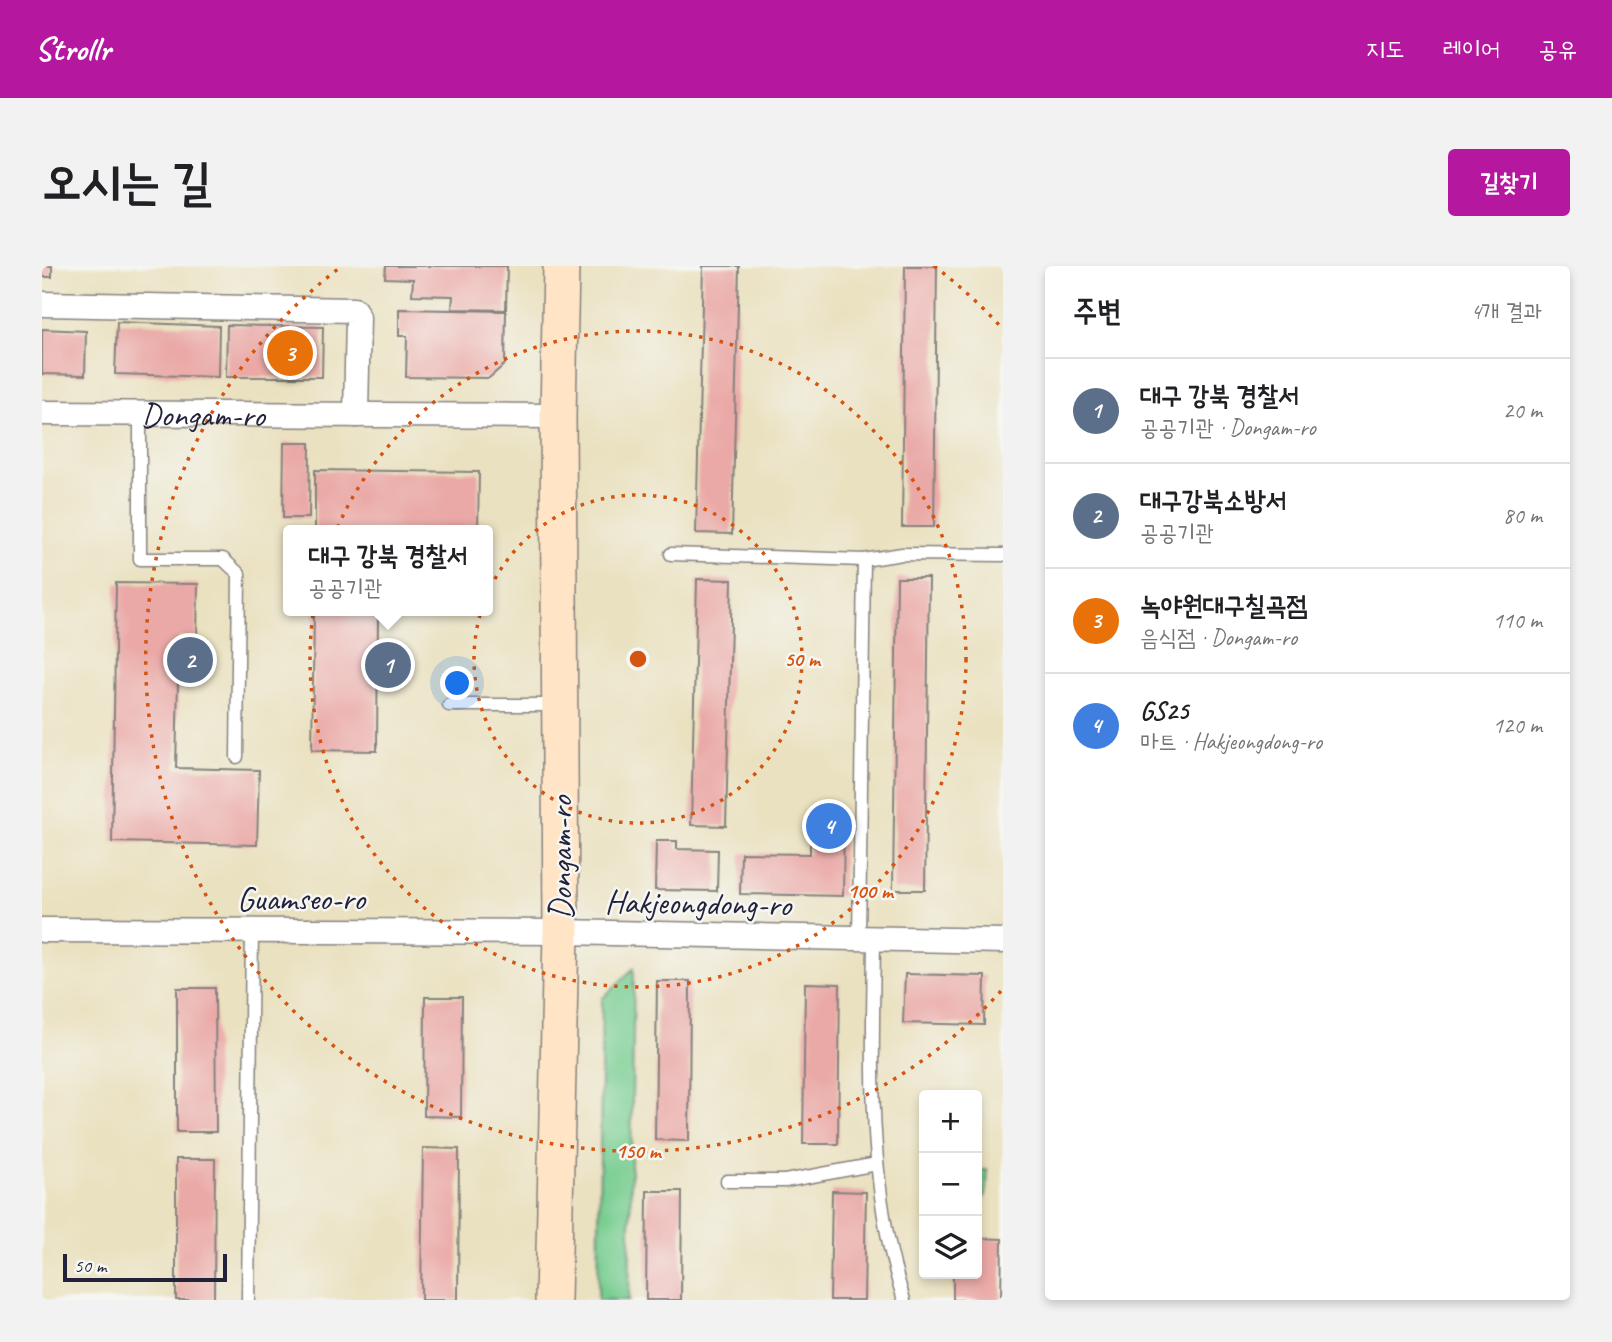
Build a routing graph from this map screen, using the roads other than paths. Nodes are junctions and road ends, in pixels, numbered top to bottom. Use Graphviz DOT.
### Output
graph roads {
  1 [pos="561,266"];
  2 [pos="42,304"];
  3 [pos="42,413"];
  4 [pos="140,414"];
  5 [pos="356,415"];
  6 [pos="558,416"];
  7 [pos="671,554"];
  8 [pos="1003,555"];
  9 [pos="864,560"];
  10 [pos="449,705"];
  11 [pos="559,705"];
  12 [pos="237,757"];
  13 [pos="42,930"];
  14 [pos="251,931"];
  15 [pos="561,932"];
  16 [pos="866,938"];
  17 [pos="1003,941"];
  18 [pos="877,1164"];
  19 [pos="727,1181"];
  20 [pos="248,1300"];
  21 [pos="553,1300"];
  22 [pos="904,1300"];
  1 -- 6 [label="main road, Dongam-ro"];
  2 -- 5 [label="street"];
  3 -- 4 [label="street, Dongam-ro"];
  4 -- 5 [label="street, Dongam-ro"];
  4 -- 12 [label="lane"];
  5 -- 6 [label="street, Dongam-ro"];
  6 -- 11 [label="main road, Dongam-ro"];
  7 -- 9 [label="lane"];
  8 -- 9 [label="lane"];
  9 -- 16 [label="lane"];
  10 -- 11 [label="lane"];
  11 -- 15 [label="main road, Dongam-ro"];
  13 -- 14 [label="street, Guamseo-ro"];
  14 -- 15 [label="street, Guamseo-ro"];
  14 -- 20 [label="lane"];
  15 -- 16 [label="street, Hakjeongdong-ro"];
  15 -- 21 [label="main road, Dongam-ro"];
  16 -- 17 [label="street, Hakjeongdong-ro"];
  16 -- 18 [label="lane"];
  18 -- 19 [label="lane"];
  18 -- 22 [label="lane"];
}
